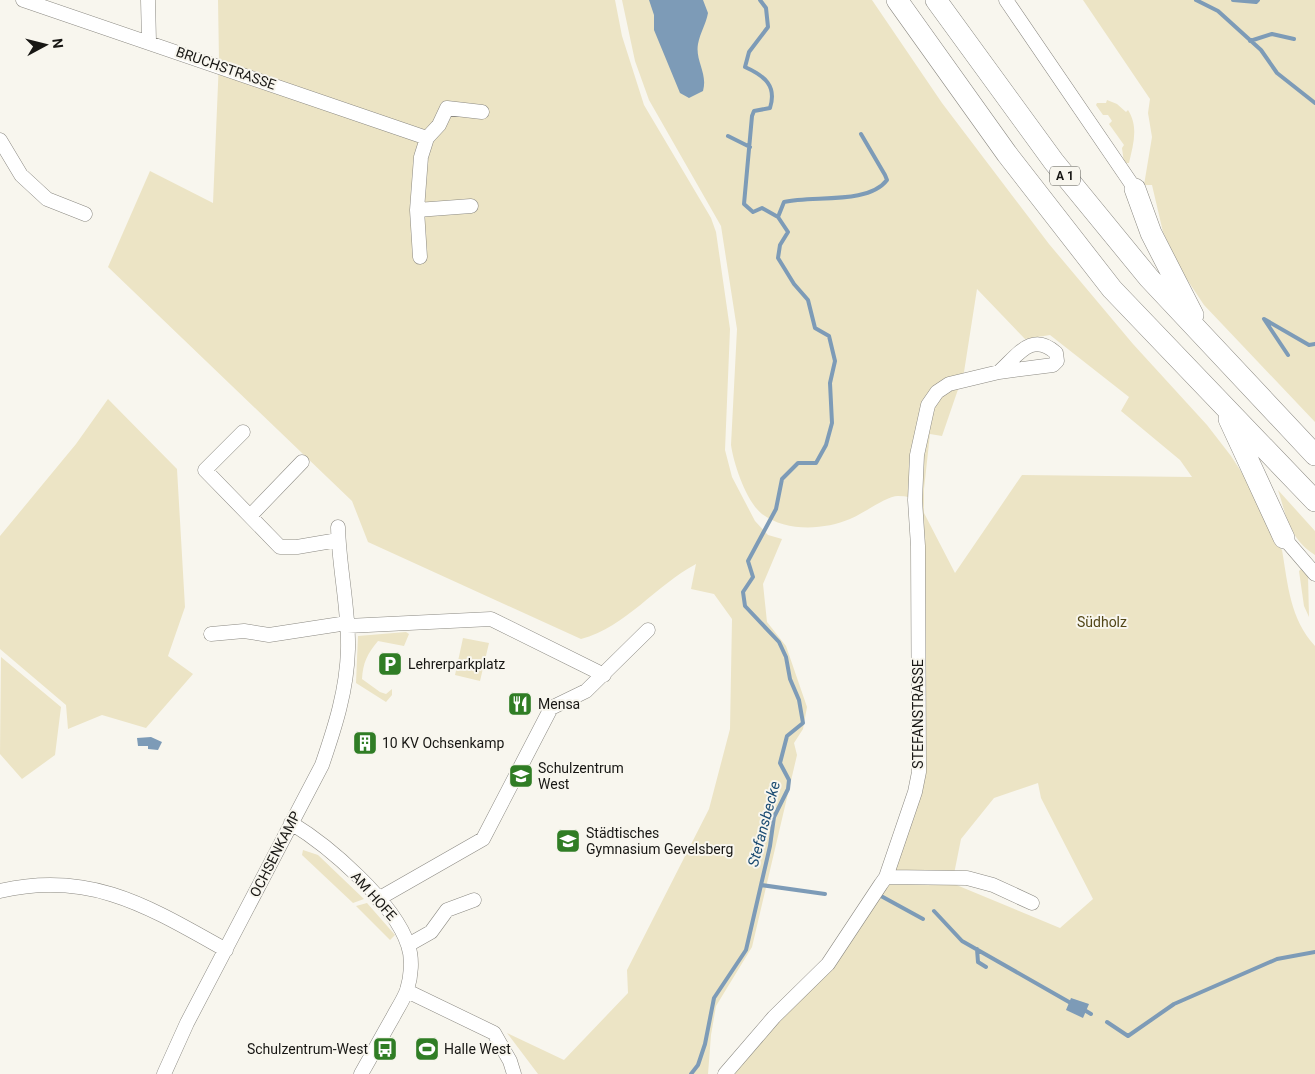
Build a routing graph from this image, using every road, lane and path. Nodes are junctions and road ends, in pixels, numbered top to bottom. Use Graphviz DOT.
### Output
graph roads {
  1 [pos="23,0"];
  2 [pos="148,0"];
  3 [pos="897,0"];
  4 [pos="936,0"];
  5 [pos="1006,0"];
  6 [pos="149,41"];
  7 [pos="482,112"];
  8 [pos="427,138"];
  9 [pos="0,140"];
  10 [pos="1135,189"];
  11 [pos="471,206"];
  12 [pos="417,210"];
  13 [pos="86,214"];
  14 [pos="420,257"];
  15 [pos="1207,342"];
  16 [pos="999,372"];
  17 [pos="1222,403"];
  18 [pos="242,432"];
  19 [pos="1315,455"];
  20 [pos="302,462"];
  21 [pos="1315,501"];
  22 [pos="251,515"];
  23 [pos="1284,538"];
  24 [pos="1315,574"];
  25 [pos="347,625"];
  26 [pos="648,630"];
  27 [pos="210,634"];
  28 [pos="604,675"];
  29 [pos="291,822"];
  30 [pos="886,877"];
  31 [pos="0,890"];
  32 [pos="378,899"];
  33 [pos="474,900"];
  34 [pos="1032,903"];
  35 [pos="408,945"];
  36 [pos="226,950"];
  37 [pos="407,991"];
  38 [pos="164,1074"];
  39 [pos="361,1074"];
  40 [pos="514,1074"];
  41 [pos="724,1074"];
  1 -- 6 [label="street, BRUCHSTRASSE"];
  2 -- 6 [label="street"];
  3 -- 17 [label="highway, A 1"];
  4 -- 15 [label="highway, A 1"];
  5 -- 10 [label="street"];
  6 -- 8 [label="street, BRUCHSTRASSE"];
  7 -- 8 [label="street"];
  8 -- 12 [label="street"];
  9 -- 13 [label="street"];
  10 -- 15 [label="highway"];
  11 -- 12 [label="street"];
  12 -- 14 [label="street"];
  15 -- 19 [label="highway, A 1"];
  16 -- 30 [label="street, STEFANSTRASSE"];
  17 -- 21 [label="highway, A 1"];
  17 -- 23 [label="highway"];
  18 -- 22 [label="street, OCHSENKAMP"];
  20 -- 22 [label="street"];
  22 -- 25 [label="street, OCHSENKAMP"];
  23 -- 24 [label="street"];
  25 -- 27 [label="street"];
  25 -- 28 [label="street"];
  25 -- 29 [label="street, OCHSENKAMP"];
  26 -- 28 [label="street"];
  28 -- 32 [label="street"];
  29 -- 32 [label="street, AM HOFE"];
  29 -- 36 [label="street, OCHSENKAMP"];
  30 -- 34 [label="street"];
  30 -- 41 [label="street, STEFANSTRASSE"];
  31 -- 36 [label="street"];
  32 -- 35 [label="street, AM HOFE"];
  33 -- 35 [label="street"];
  35 -- 37 [label="street, AM HOFE"];
  36 -- 38 [label="street, OCHSENKAMP"];
  37 -- 39 [label="street, AM HOFE"];
  37 -- 40 [label="street"];
}
